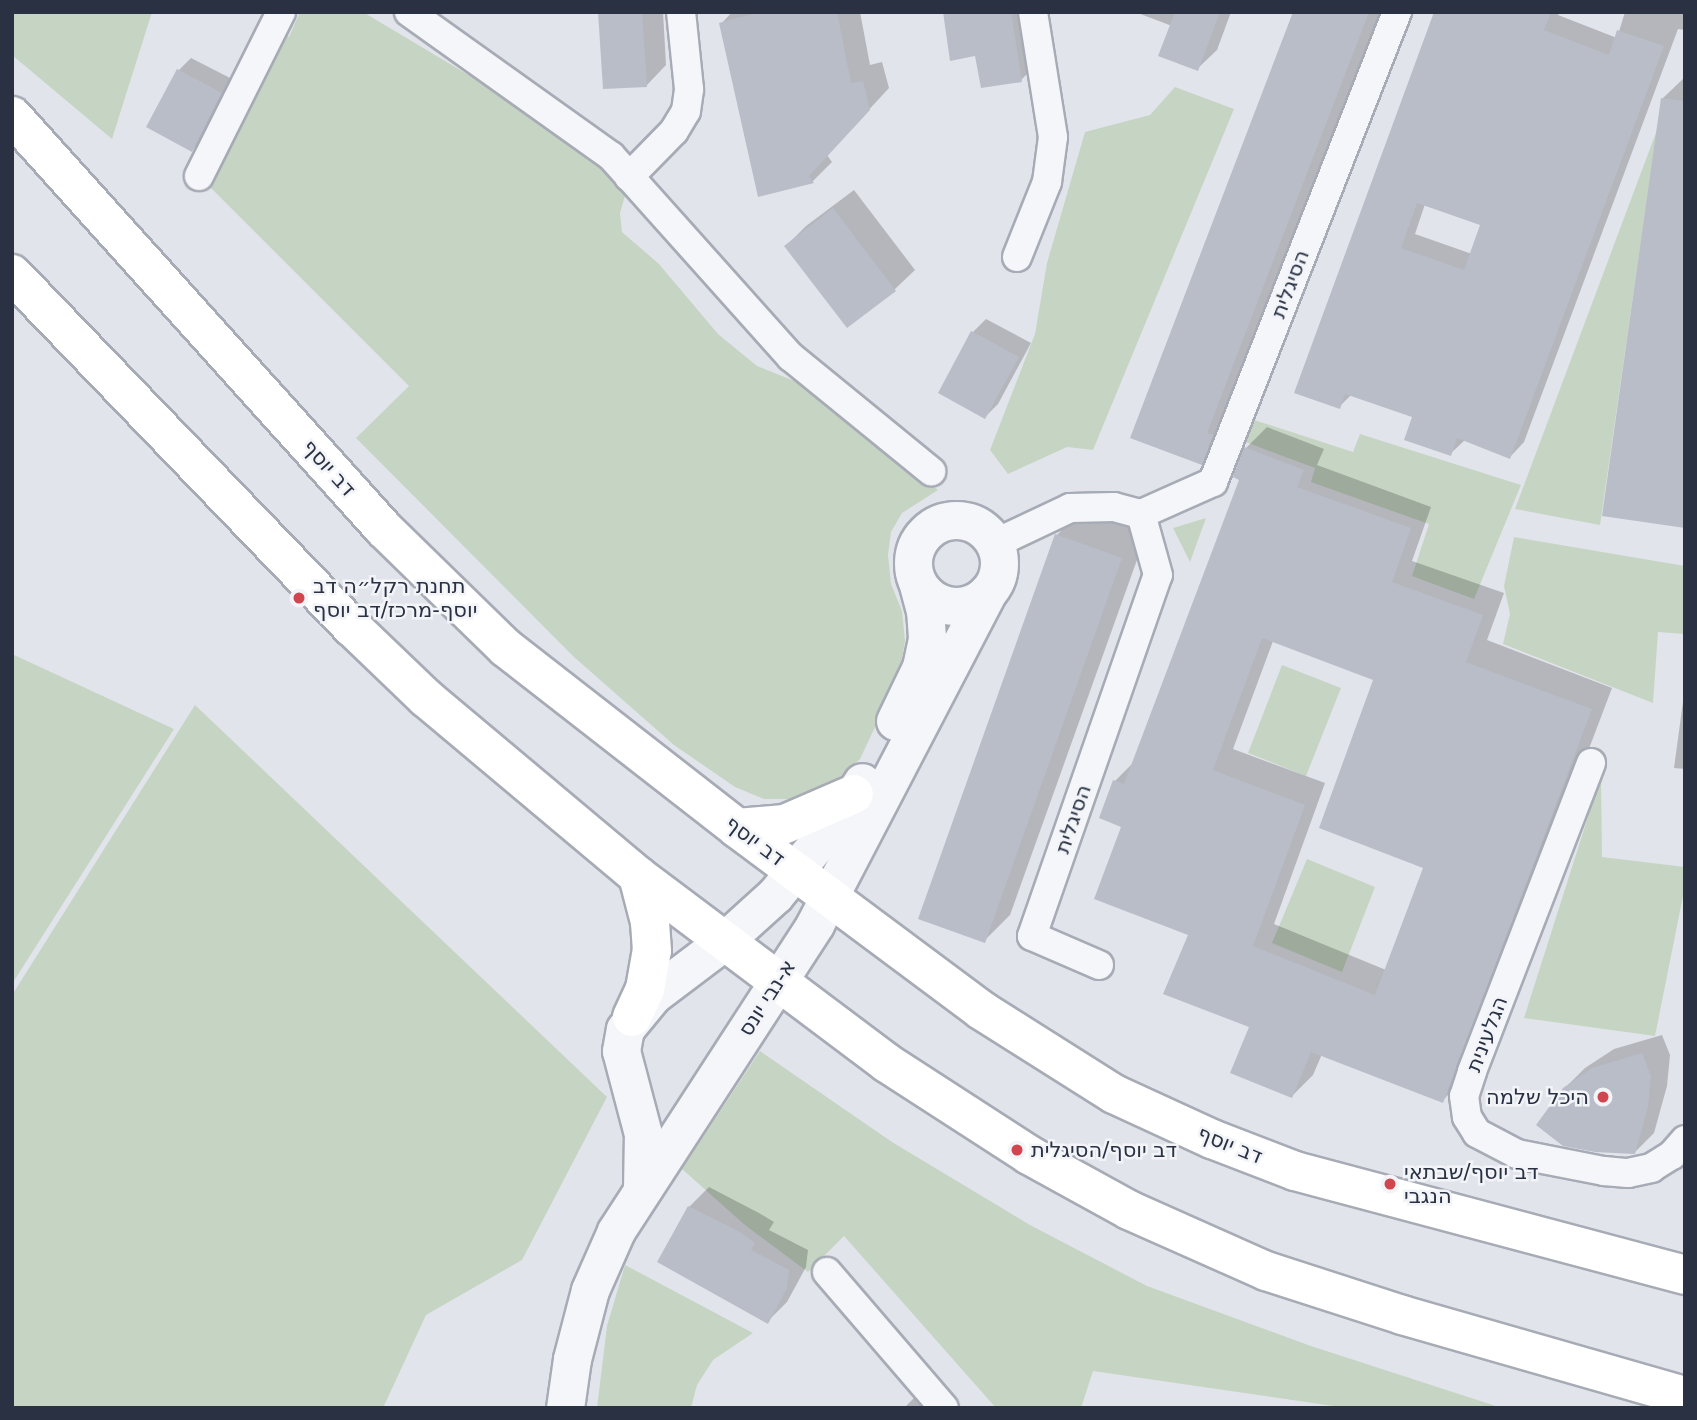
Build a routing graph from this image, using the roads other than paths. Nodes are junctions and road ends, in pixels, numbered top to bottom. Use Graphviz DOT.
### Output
graph roads {
  1 [pos="281,12"];
  2 [pos="409,12"];
  3 [pos="681,12"];
  4 [pos="1033,12"];
  5 [pos="1396,12"];
  6 [pos="12,116"];
  7 [pos="199,176"];
  8 [pos="629,177"];
  9 [pos="1017,257"];
  10 [pos="12,274"];
  11 [pos="931,471"];
  12 [pos="1141,514"];
  13 [pos="994,544"];
  14 [pos="917,582"];
  15 [pos="988,592"];
  16 [pos="1591,763"];
  17 [pos="855,794"];
  18 [pos="737,828"];
  19 [pos="796,872"];
  20 [pos="638,876"];
  21 [pos="830,897"];
  22 [pos="723,942"];
  23 [pos="1099,965"];
  24 [pos="778,982"];
  25 [pos="632,1017"];
  26 [pos="630,1080"];
  27 [pos="702,1097"];
  28 [pos="1685,1140"];
  29 [pos="642,1190"];
  30 [pos="1676,1268"];
  31 [pos="827,1272"];
  32 [pos="1685,1396"];
  33 [pos="565,1408"];
  34 [pos="944,1408"];
  1 -- 7 [label="street"];
  2 -- 8 [label="street"];
  3 -- 8 [label="street"];
  4 -- 9 [label="street"];
  5 -- 12 [label="street, הסיגלית"];
  6 -- 18 [label="main road, דב יוסף"];
  8 -- 11 [label="street"];
  10 -- 20 [label="main road"];
  12 -- 13 [label="street"];
  12 -- 23 [label="street, הסיגלית"];
  13 -- 14 [label="street"];
  13 -- 15 [label="street"];
  14 -- 15 [label="street"];
  14 -- 17 [label="street"];
  15 -- 21 [label="street"];
  16 -- 28 [label="street, הגלעינית"];
  17 -- 18 [label="main road"];
  17 -- 19 [label="street"];
  18 -- 19 [label="main road, דב יוסף"];
  19 -- 21 [label="main road, דב יוסף"];
  19 -- 22 [label="street"];
  20 -- 22 [label="main road"];
  20 -- 25 [label="main road"];
  21 -- 24 [label="street, א-נבי יונס"];
  21 -- 30 [label="main road, דב יוסף"];
  22 -- 24 [label="main road"];
  22 -- 25 [label="street"];
  24 -- 27 [label="street, א-נבי יונס"];
  24 -- 32 [label="main road"];
  25 -- 26 [label="street"];
  26 -- 27 [label="street"];
  26 -- 29 [label="street"];
  27 -- 29 [label="street, א-נבי יונס"];
  29 -- 33 [label="street, א-נבי יונס"];
  31 -- 34 [label="street"];
}
